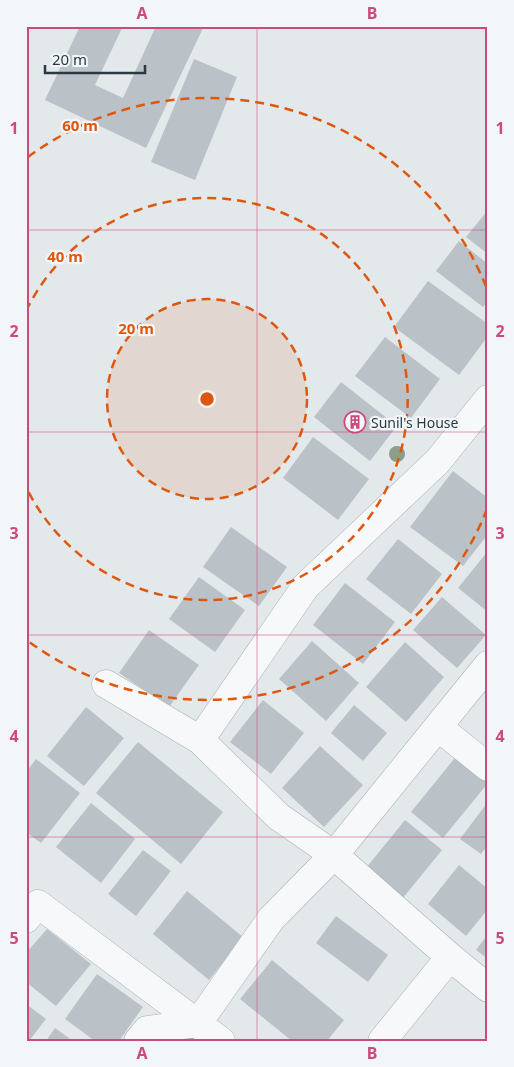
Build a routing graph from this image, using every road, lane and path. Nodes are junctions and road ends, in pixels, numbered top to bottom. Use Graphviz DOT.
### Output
graph roads {
  1 [pos="488,399"];
  2 [pos="488,665"];
  3 [pos="106,684"];
  4 [pos="438,727"];
  5 [pos="200,740"];
  6 [pos="488,767"];
  7 [pos="334,855"];
  8 [pos="26,919"];
  9 [pos="450,957"];
  10 [pos="488,988"];
  11 [pos="198,1023"];
  12 [pos="138,1041"];
  13 [pos="221,1041"];
  14 [pos="382,1041"];
  1 -- 5 [label="street"];
  2 -- 4 [label="street"];
  3 -- 5 [label="street"];
  4 -- 6 [label="street"];
  4 -- 7 [label="street"];
  5 -- 7 [label="street"];
  7 -- 9 [label="street"];
  7 -- 11 [label="street"];
  8 -- 11 [label="street"];
  9 -- 10 [label="street"];
  9 -- 14 [label="street"];
  11 -- 12 [label="street"];
  11 -- 13 [label="street"];
}
